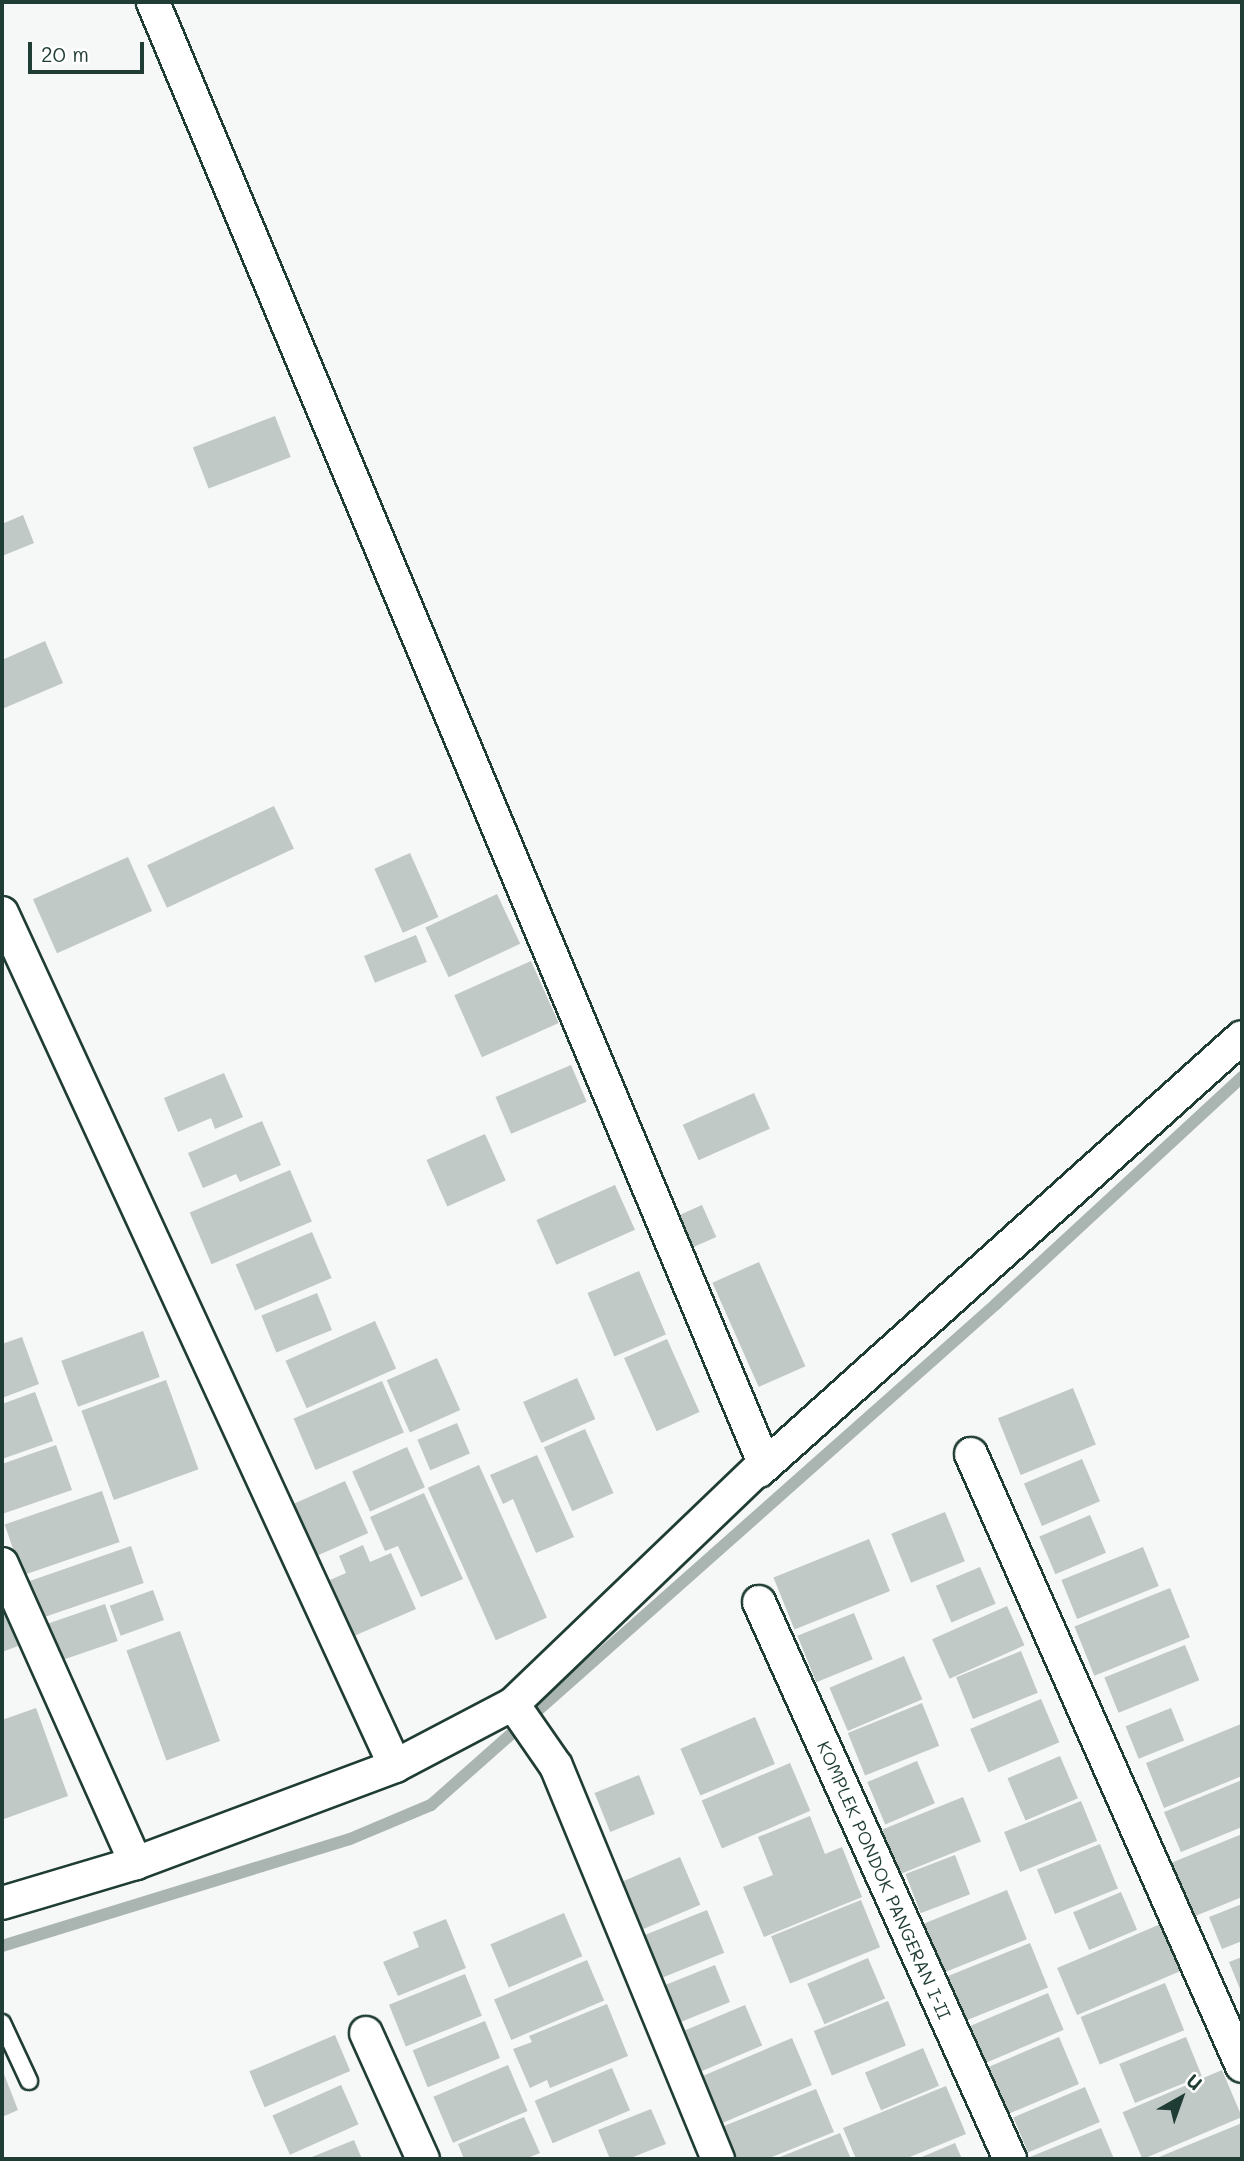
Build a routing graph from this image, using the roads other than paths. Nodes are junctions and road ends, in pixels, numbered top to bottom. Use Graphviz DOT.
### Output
graph roads {
  1 [pos="153,2"];
  2 [pos="2,913"];
  3 [pos="1242,1037"];
  4 [pos="971,1454"];
  5 [pos="759,1471"];
  6 [pos="2,1564"];
  7 [pos="759,1602"];
  8 [pos="517,1709"];
  9 [pos="395,1766"];
  10 [pos="136,1863"];
  11 [pos="2,1903"];
  12 [pos="2,2023"];
  13 [pos="366,2033"];
  14 [pos="1242,2066"];
  15 [pos="29,2081"];
  16 [pos="423,2159"];
  17 [pos="718,2159"];
  18 [pos="1010,2159"];
  1 -- 5 [label="street"];
  2 -- 9 [label="street"];
  3 -- 5 [label="street"];
  4 -- 14 [label="street"];
  5 -- 8 [label="street"];
  6 -- 10 [label="street"];
  7 -- 18 [label="street, KOMPLEK PONDOK PANGERAN I-II"];
  8 -- 9 [label="street"];
  8 -- 17 [label="street"];
  9 -- 10 [label="street"];
  10 -- 11 [label="street"];
  12 -- 15 [label="lane"];
  13 -- 16 [label="street"];
}
